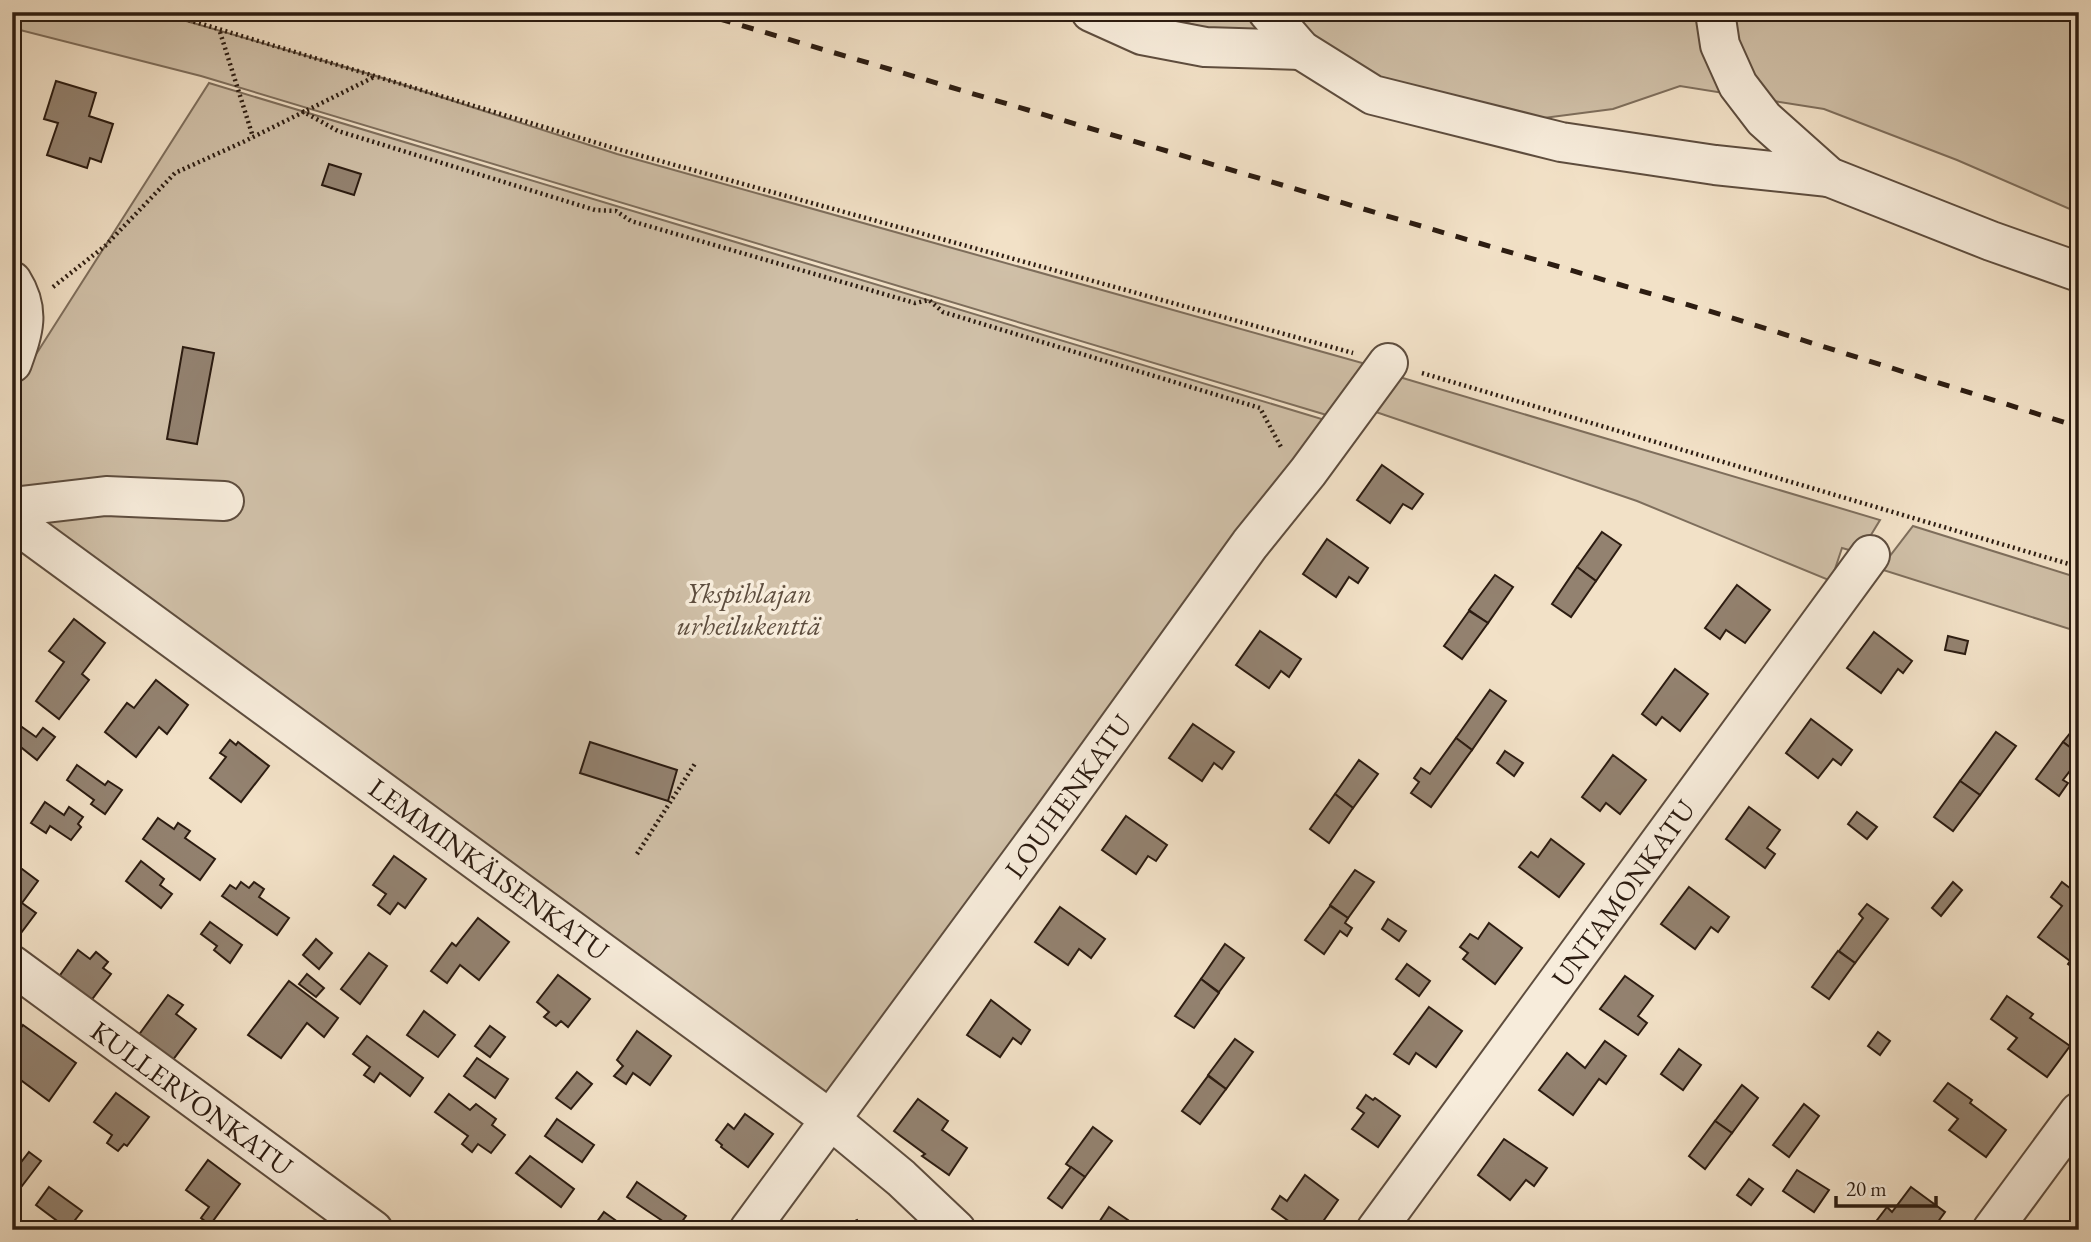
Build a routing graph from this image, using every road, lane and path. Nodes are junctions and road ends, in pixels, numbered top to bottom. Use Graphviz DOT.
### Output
graph roads {
  1 [pos="162,12"];
  2 [pos="1091,12"];
  3 [pos="1268,12"];
  4 [pos="1715,12"];
  5 [pos="220,32"];
  6 [pos="1301,50"];
  7 [pos="376,76"];
  8 [pos="302,111"];
  9 [pos="253,136"];
  10 [pos="1829,177"];
  11 [pos="2079,272"];
  12 [pos="18,321"];
  13 [pos="1388,363"];
  14 [pos="1300,482"];
  15 [pos="223,501"];
  16 [pos="12,508"];
  17 [pos="12,521"];
  18 [pos="1870,555"];
  19 [pos="2079,567"];
  20 [pos="696,762"];
  21 [pos="637,854"];
  22 [pos="12,965"];
  23 [pos="2079,1112"];
  24 [pos="831,1120"];
  25 [pos="373,1230"];
  26 [pos="749,1230"];
  27 [pos="956,1230"];
  28 [pos="1376,1230"];
  29 [pos="1992,1230"];
  1 -- 5 [label="path"];
  2 -- 6 [label="street"];
  3 -- 6 [label="street"];
  4 -- 10 [label="street"];
  5 -- 7 [label="path"];
  5 -- 9 [label="path"];
  6 -- 10 [label="street"];
  7 -- 8 [label="path"];
  7 -- 13 [label="path"];
  8 -- 9 [label="path"];
  8 -- 14 [label="path"];
  9 -- 12 [label="path"];
  10 -- 11 [label="street"];
  13 -- 14 [label="street, LOUHENKATU"];
  13 -- 19 [label="path"];
  14 -- 24 [label="street, LOUHENKATU"];
  15 -- 16 [label="street"];
  17 -- 24 [label="street, LEMMINKÄISENKATU"];
  18 -- 28 [label="street, UNTAMONKATU"];
  20 -- 21 [label="path"];
  22 -- 25 [label="street, KULLERVONKATU"];
  23 -- 29 [label="street"];
  24 -- 26 [label="street, LOUHENKATU"];
  24 -- 27 [label="street, LEMMINKÄISENKATU"];
}
